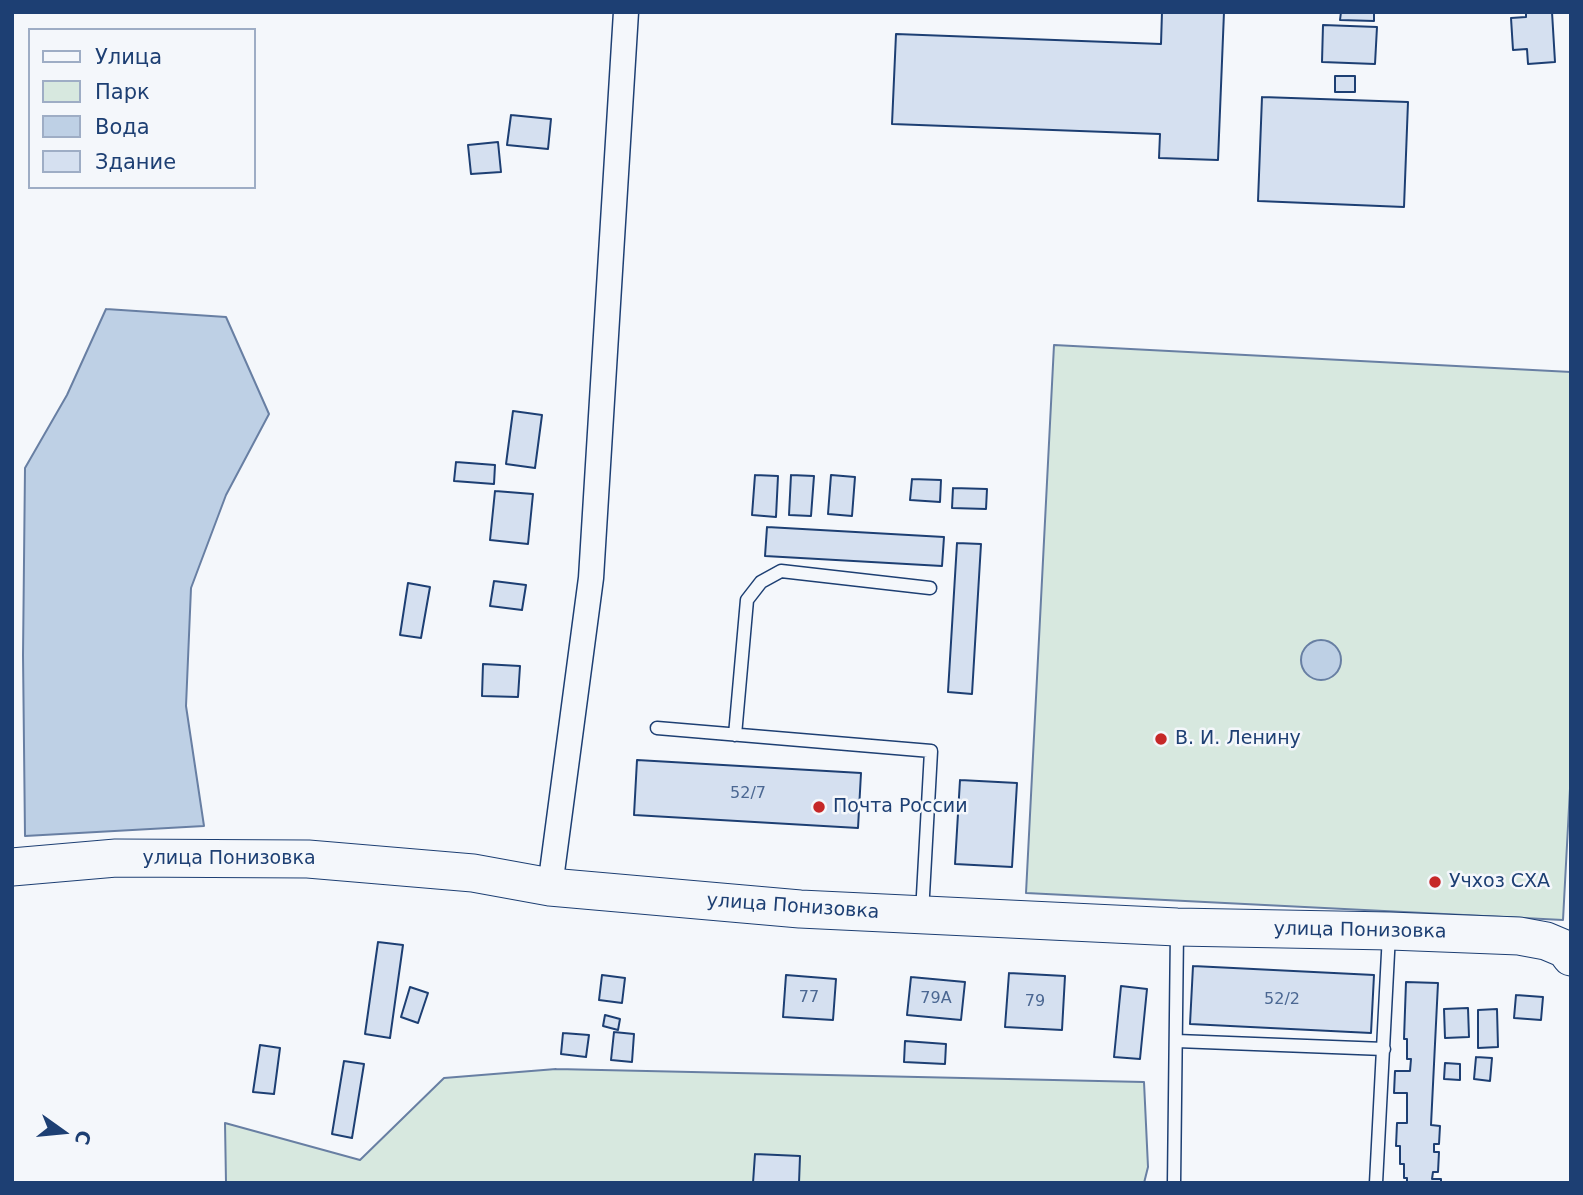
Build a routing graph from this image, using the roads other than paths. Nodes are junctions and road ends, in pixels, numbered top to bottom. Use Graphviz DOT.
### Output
graph roads {
  1 [pos="626,12"];
  2 [pos="930,588"];
  3 [pos="657,728"];
  4 [pos="735,735"];
  5 [pos="12,867"];
  6 [pos="550,887"];
  7 [pos="921,915"];
  8 [pos="1177,927"];
  9 [pos="1390,930"];
  10 [pos="1571,957"];
  11 [pos="1177,1041"];
  12 [pos="1384,1049"];
  13 [pos="1174,1183"];
  14 [pos="1376,1183"];
  1 -- 6 [label="street"];
  2 -- 4 [label="lane"];
  3 -- 4 [label="lane"];
  4 -- 7 [label="lane"];
  5 -- 6 [label="main road, улица Понизовка"];
  6 -- 7 [label="main road, улица Понизовка"];
  7 -- 8 [label="main road, улица Понизовка"];
  8 -- 9 [label="main road, улица Понизовка"];
  8 -- 11 [label="lane"];
  9 -- 10 [label="main road, улица Понизовка"];
  9 -- 12 [label="lane"];
  11 -- 12 [label="lane"];
  11 -- 13 [label="lane"];
  12 -- 14 [label="lane"];
}
